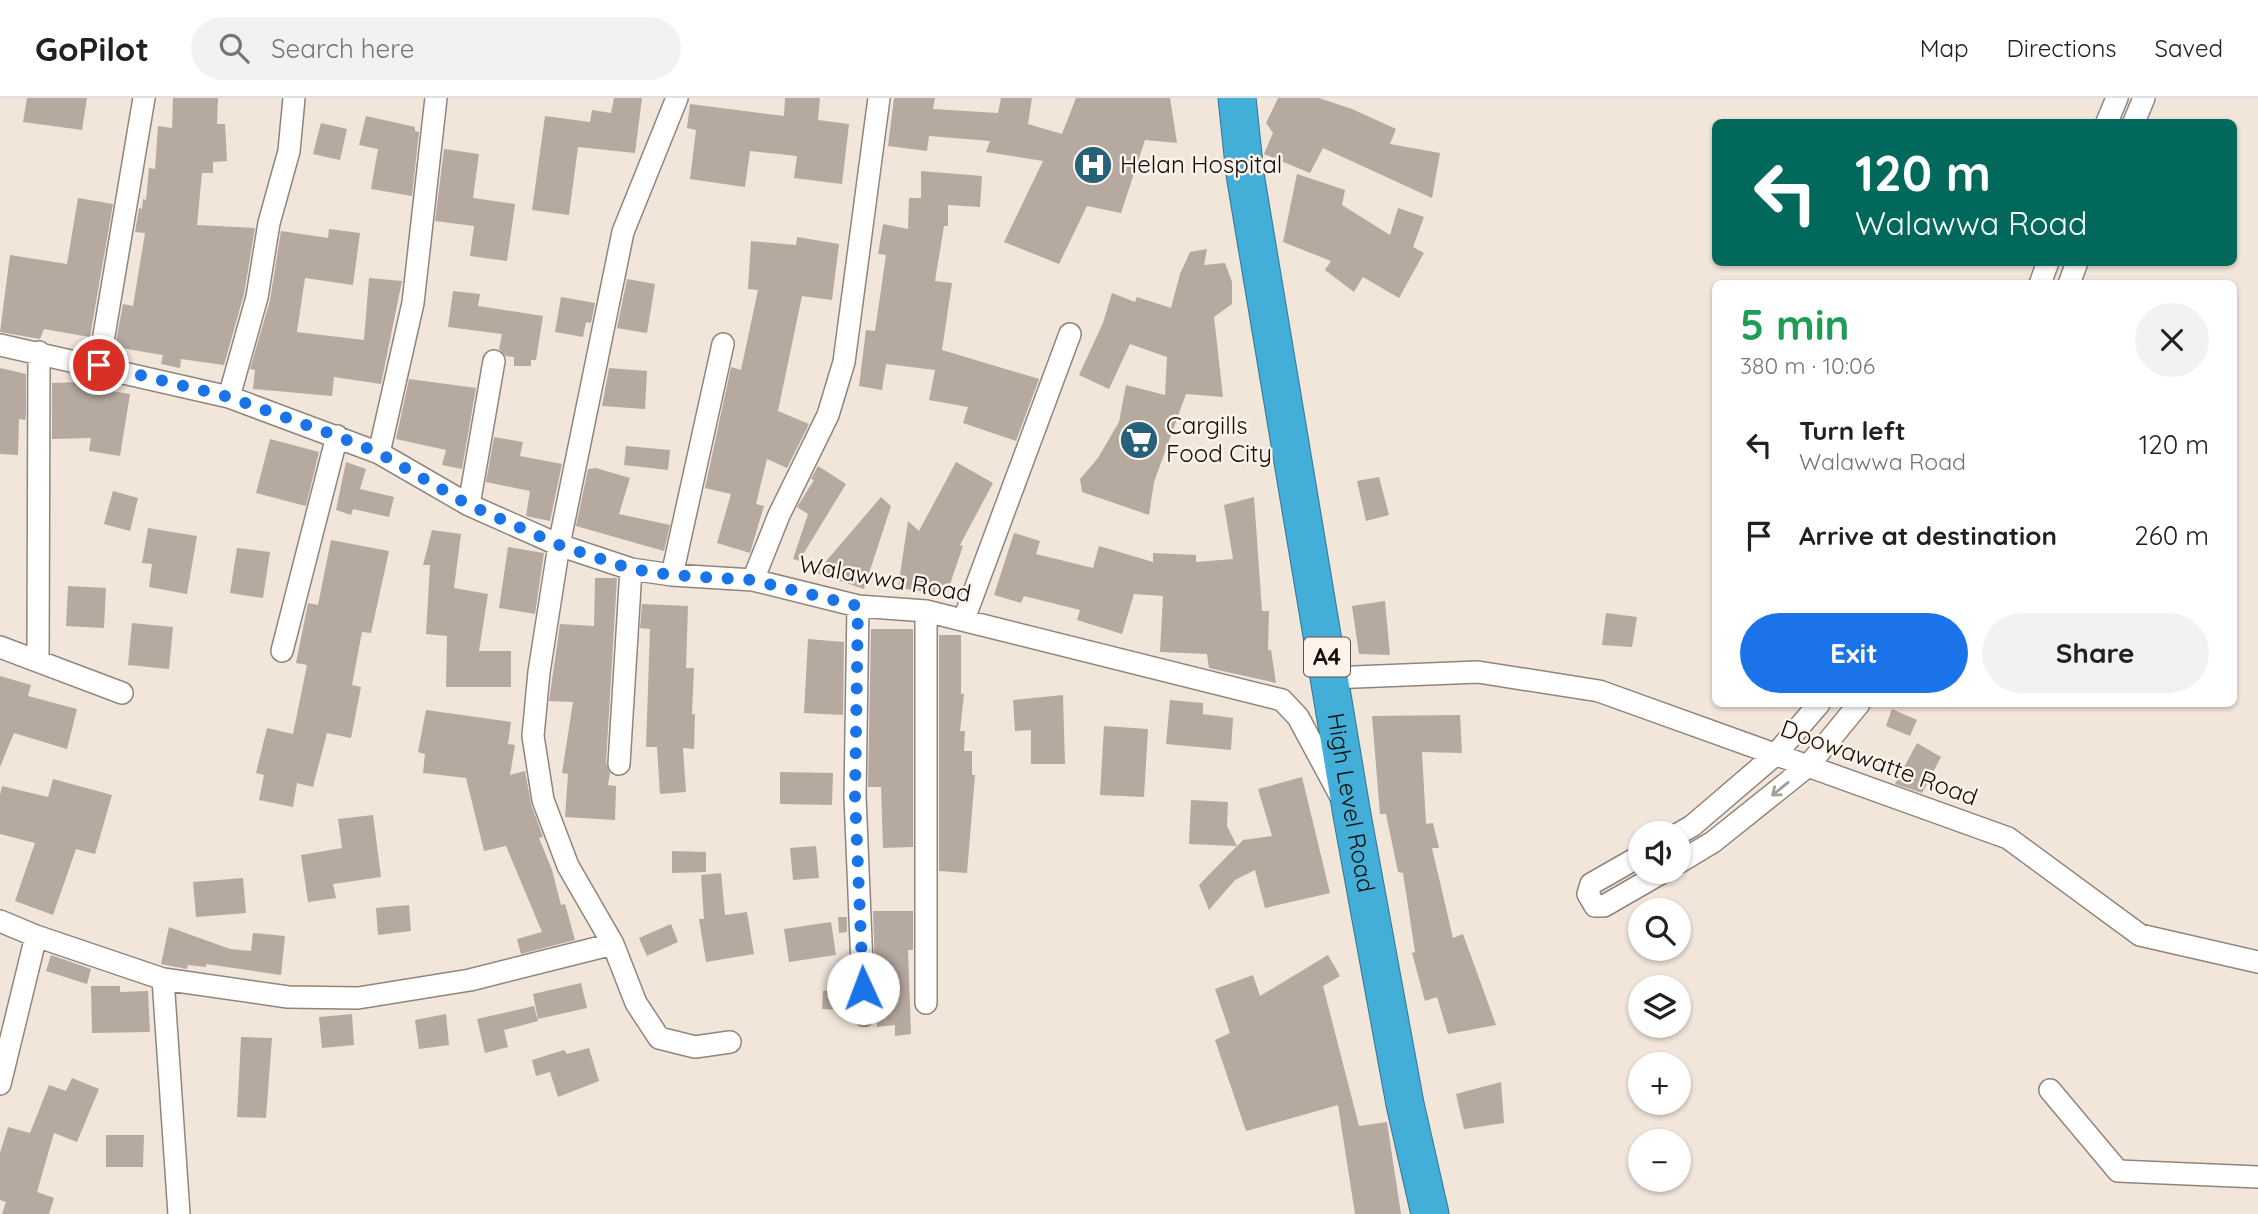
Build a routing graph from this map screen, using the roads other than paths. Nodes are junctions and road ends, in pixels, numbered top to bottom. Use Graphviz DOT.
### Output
graph roads {
  1 [pos="144,98"];
  2 [pos="294,98"];
  3 [pos="436,98"];
  4 [pos="677,98"];
  5 [pos="879,98"];
  6 [pos="1237,98"];
  7 [pos="2117,98"];
  8 [pos="2144,98"];
  9 [pos="2108,119"];
  10 [pos="2135,119"];
  11 [pos="1070,334"];
  12 [pos="723,344"];
  13 [pos="0,345"];
  14 [pos="39,352"];
  15 [pos="494,361"];
  16 [pos="99,365"];
  17 [pos="229,397"];
  18 [pos="337,436"];
  19 [pos="379,453"];
  20 [pos="469,505"];
  21 [pos="559,545"];
  22 [pos="631,569"];
  23 [pos="672,575"];
  24 [pos="752,580"];
  25 [pos="858,606"];
  26 [pos="926,611"];
  27 [pos="964,619"];
  28 [pos="0,647"];
  29 [pos="282,652"];
  30 [pos="38,661"];
  31 [pos="1330,678"];
  32 [pos="122,693"];
  33 [pos="1816,707"];
  34 [pos="1857,707"];
  35 [pos="1776,754"];
  36 [pos="618,764"];
  37 [pos="1808,766"];
  38 [pos="1352,815"];
  39 [pos="1691,827"];
  40 [pos="1691,855"];
  41 [pos="1628,863"];
  42 [pos="1642,884"];
  43 [pos="0,921"];
  44 [pos="36,936"];
  45 [pos="613,944"];
  46 [pos="2258,962"];
  47 [pos="163,979"];
  48 [pos="926,1003"];
  49 [pos="864,1015"];
  50 [pos="730,1042"];
  51 [pos="0,1084"];
  52 [pos="2050,1090"];
  53 [pos="2258,1177"];
  54 [pos="179,1214"];
  55 [pos="1430,1214"];
  1 -- 16 [label="street"];
  2 -- 17 [label="street"];
  3 -- 19 [label="street"];
  4 -- 21 [label="street"];
  5 -- 24 [label="street"];
  6 -- 31 [label="highway, High Level Road / A4"];
  7 -- 9 [label="street"];
  8 -- 10 [label="street"];
  11 -- 27 [label="street"];
  12 -- 23 [label="street"];
  13 -- 14 [label="street, Walawwa Road"];
  14 -- 16 [label="street, Walawwa Road"];
  14 -- 30 [label="street"];
  15 -- 20 [label="street"];
  16 -- 17 [label="street, Walawwa Road"];
  17 -- 18 [label="street, Walawwa Road"];
  18 -- 19 [label="street, Walawwa Road"];
  18 -- 29 [label="street"];
  19 -- 20 [label="street, Walawwa Road"];
  20 -- 21 [label="street, Walawwa Road"];
  21 -- 22 [label="street, Walawwa Road"];
  21 -- 45 [label="street"];
  22 -- 23 [label="street, Walawwa Road"];
  22 -- 36 [label="street"];
  23 -- 24 [label="street, Walawwa Road"];
  24 -- 25 [label="street, Walawwa Road"];
  25 -- 26 [label="street, Walawwa Road"];
  25 -- 49 [label="street"];
  26 -- 27 [label="street, Walawwa Road"];
  26 -- 48 [label="street"];
  27 -- 38 [label="street, Walawwa Road"];
  28 -- 30 [label="street"];
  30 -- 32 [label="street"];
  31 -- 35 [label="street, Doowawatte Road"];
  31 -- 38 [label="highway, High Level Road / A4"];
  33 -- 35 [label="street"];
  34 -- 37 [label="street"];
  35 -- 37 [label="street, Doowawatte Road"];
  35 -- 39 [label="street"];
  37 -- 40 [label="street, one-way"];
  37 -- 46 [label="street, Doowawatte Road"];
  38 -- 55 [label="highway, High Level Road / A4"];
  41 -- 42 [label="street"];
  43 -- 44 [label="street"];
  44 -- 47 [label="street"];
  44 -- 51 [label="street"];
  45 -- 47 [label="street"];
  45 -- 50 [label="street"];
  47 -- 54 [label="street"];
  52 -- 53 [label="street"];
}
